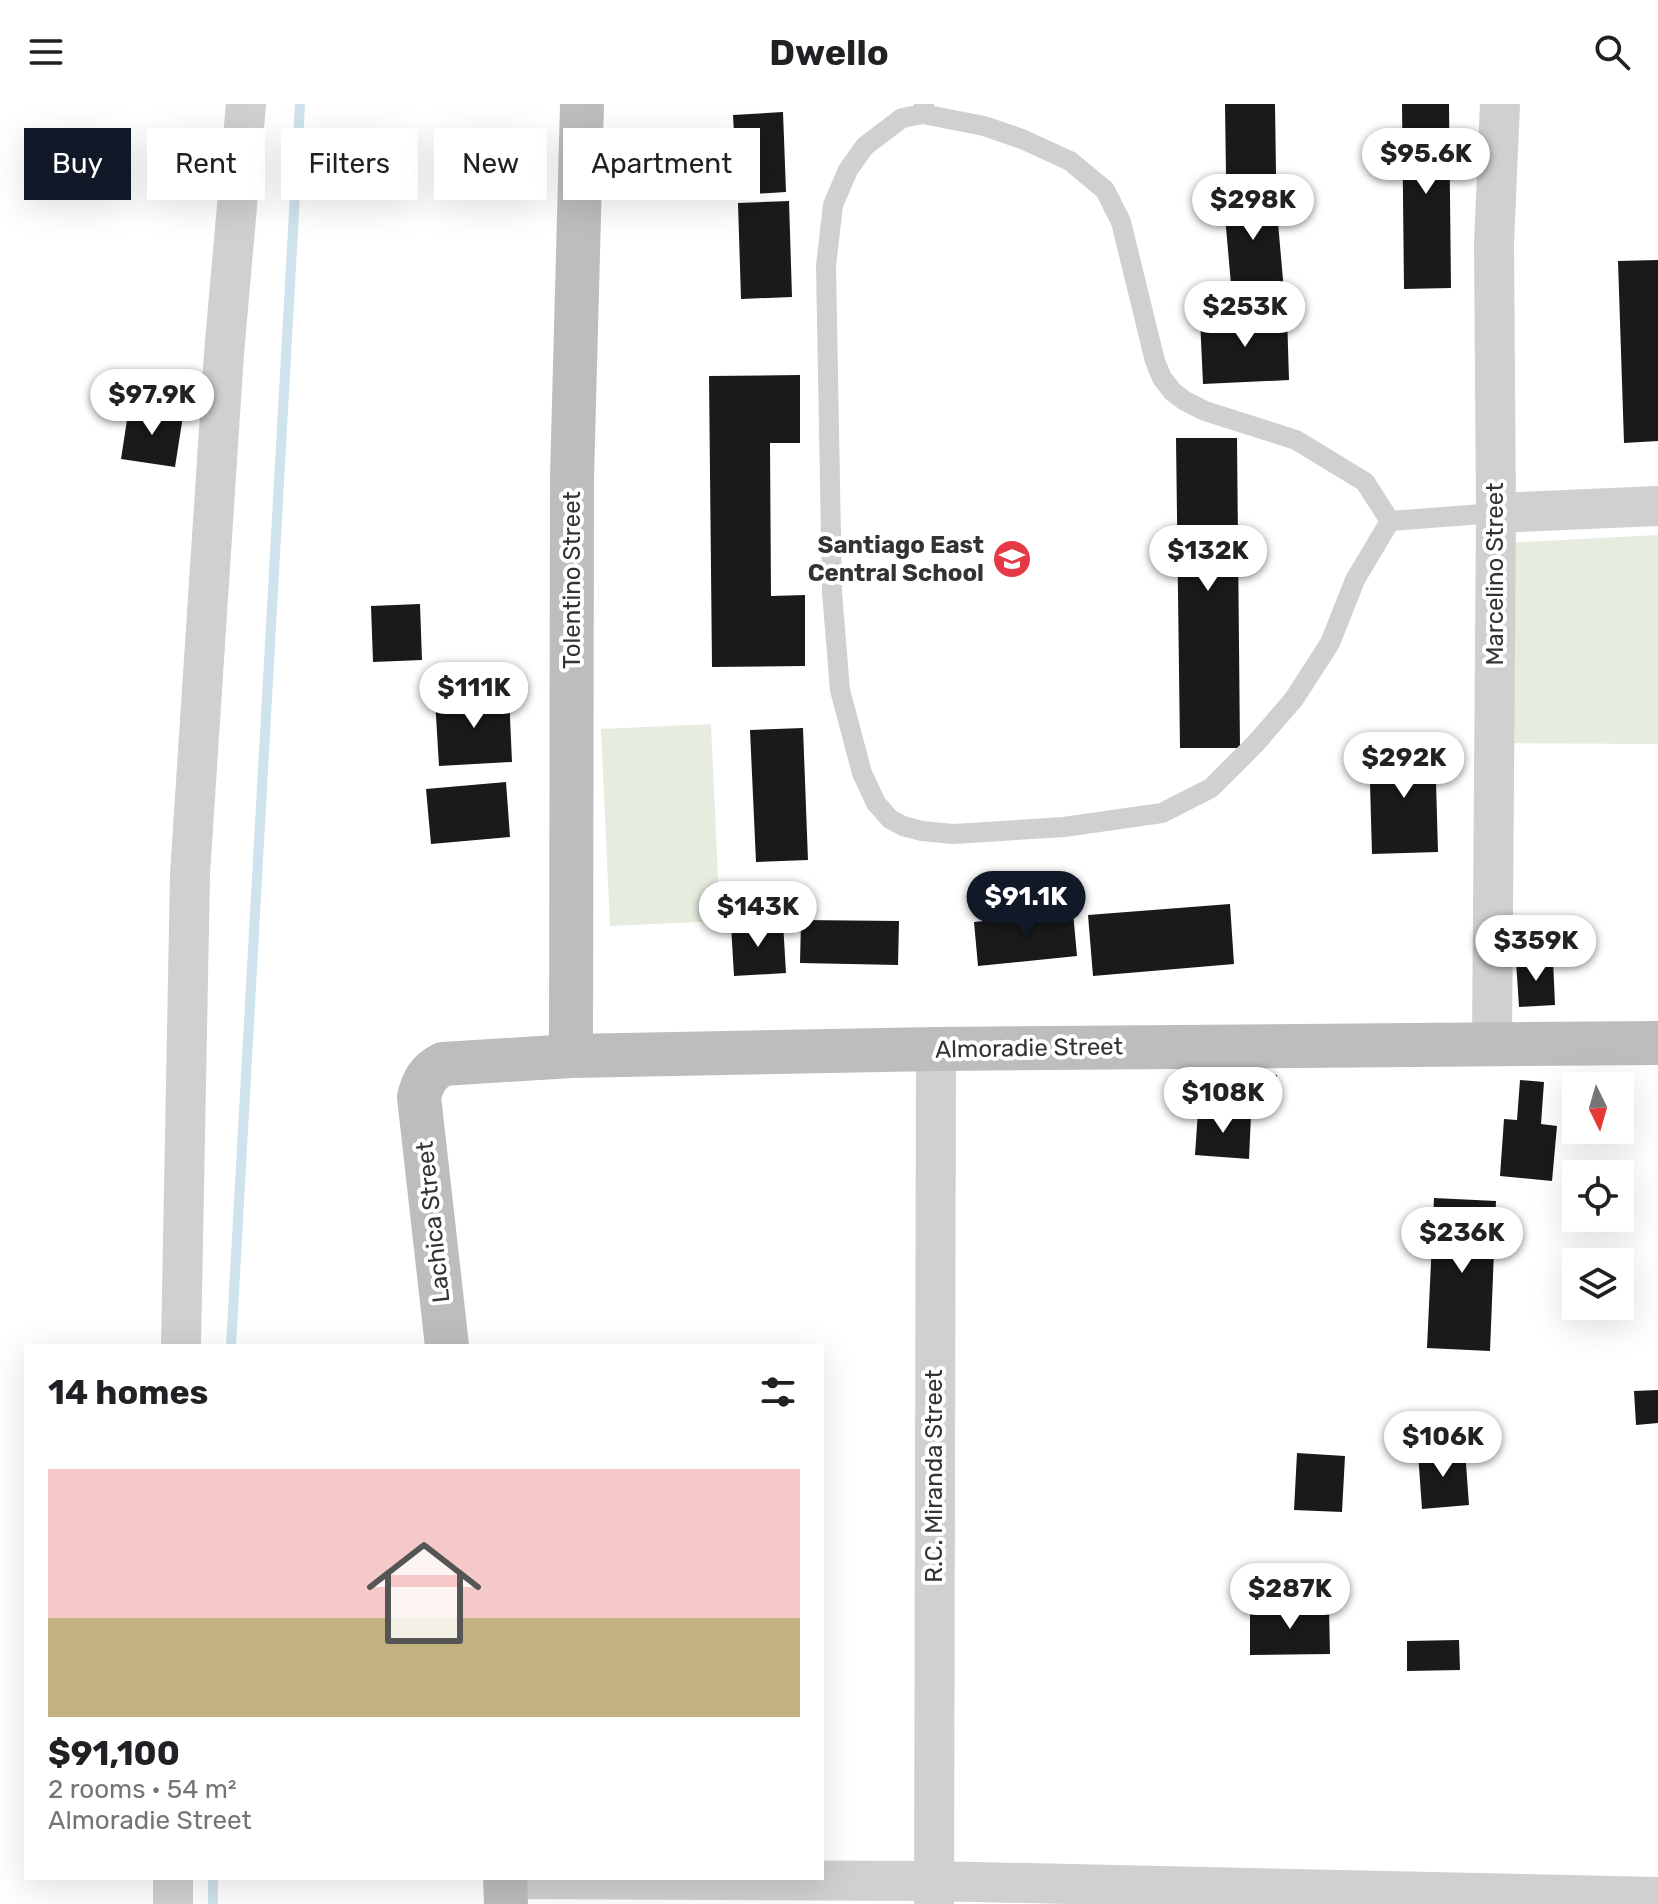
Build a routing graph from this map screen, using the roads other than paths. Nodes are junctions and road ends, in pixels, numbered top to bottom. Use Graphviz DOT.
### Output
graph roads {
  1 [pos="246,104"];
  2 [pos="582,104"];
  3 [pos="1500,104"];
  4 [pos="924,109"];
  5 [pos="1658,506"];
  6 [pos="1496,513"];
  7 [pos="1390,521"];
  8 [pos="1658,1043"];
  9 [pos="1492,1044"];
  10 [pos="936,1049"];
  11 [pos="571,1056"];
  12 [pos="419,1097"];
  13 [pos="181,1344"];
  14 [pos="447,1344"];
  15 [pos="173,1880"];
  16 [pos="506,1887"];
  17 [pos="933,1892"];
  18 [pos="1658,1897"];
  19 [pos="173,1904"];
  1 -- 13 [label="street"];
  2 -- 11 [label="street, Tolentino Street"];
  3 -- 6 [label="street, Marcelino Street"];
  4 -- 7 [label="lane"];
  4 -- 7 [label="lane"];
  5 -- 6 [label="street"];
  6 -- 7 [label="lane"];
  6 -- 9 [label="street, Marcelino Street"];
  8 -- 9 [label="street, Almoradie Street"];
  9 -- 10 [label="street, Almoradie Street"];
  10 -- 11 [label="street, Almoradie Street"];
  10 -- 17 [label="street, R.C. Miranda Street"];
  11 -- 12 [label="street, Almoradie Street"];
  12 -- 14 [label="street, Lachica Street"];
  15 -- 19 [label="street"];
  16 -- 17 [label="street"];
  17 -- 18 [label="street"];
}
